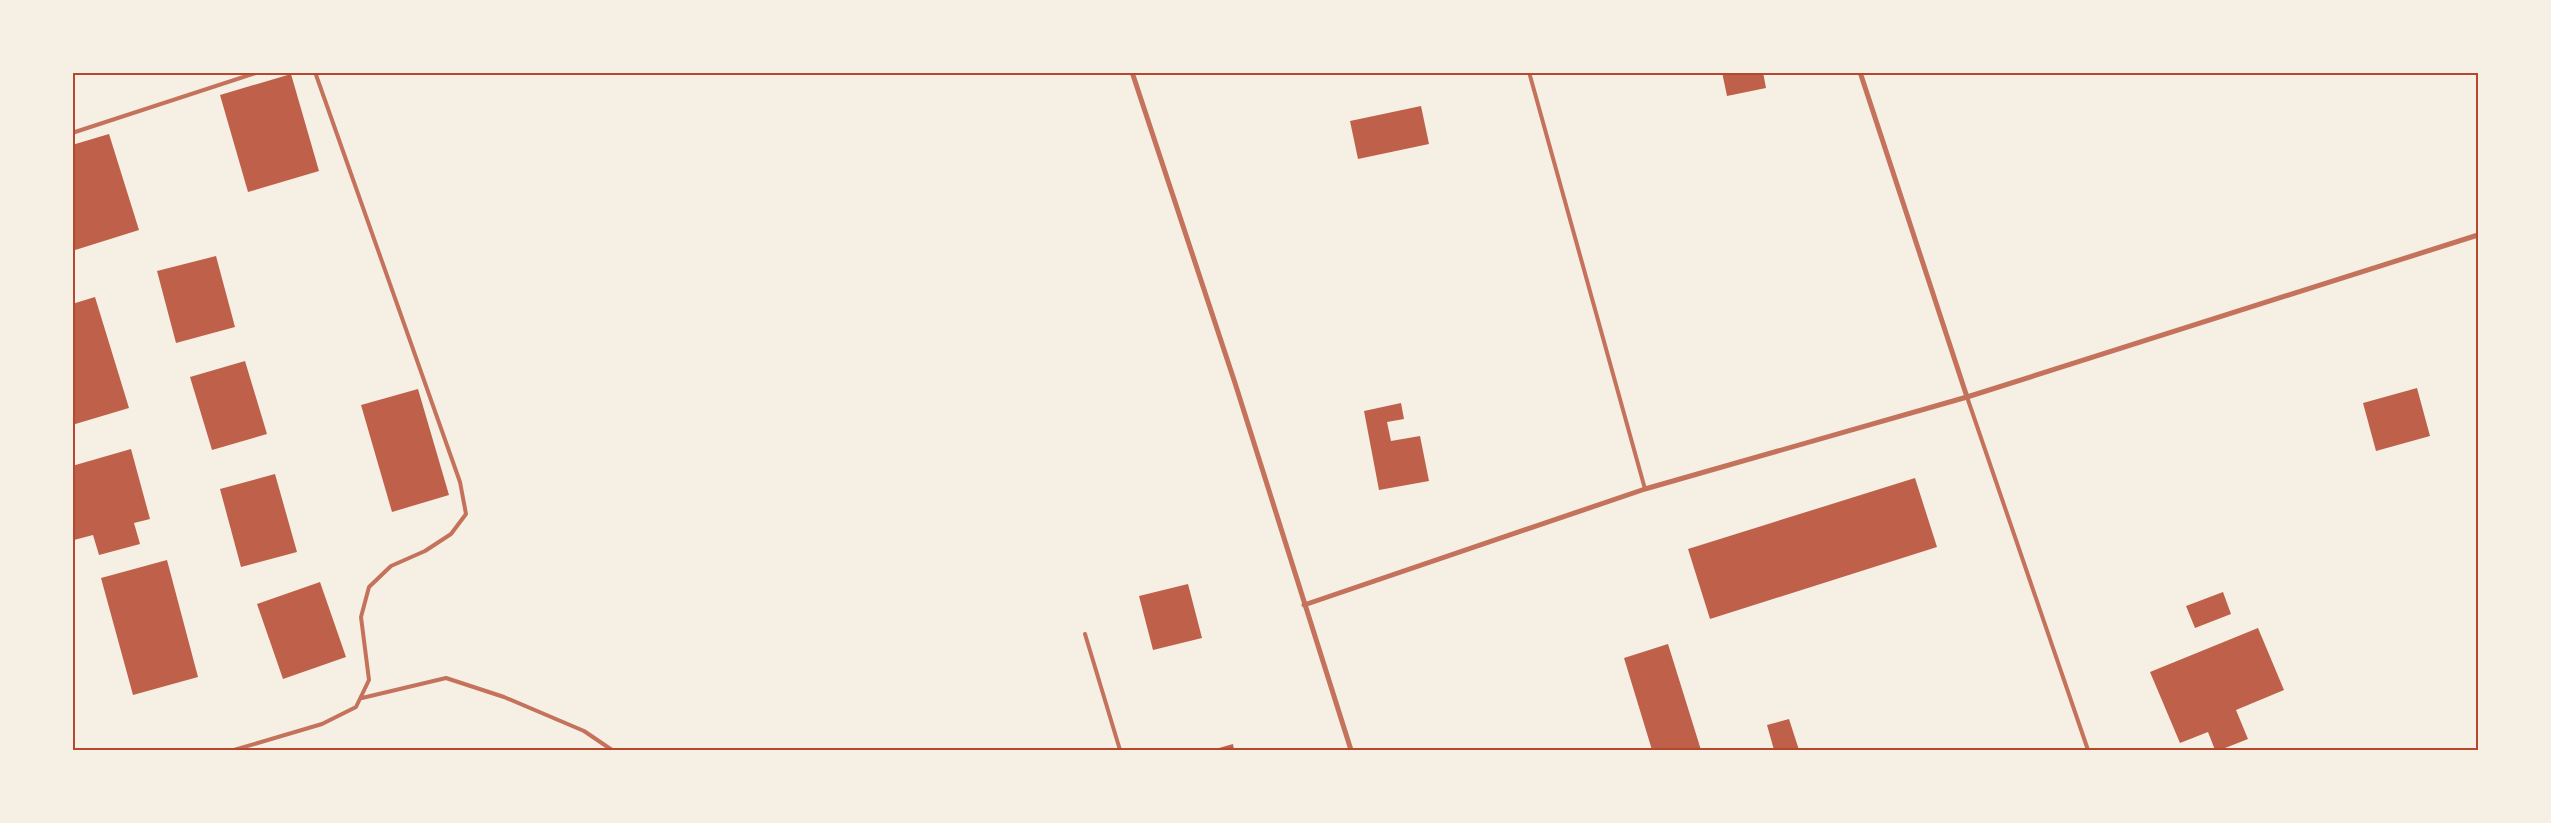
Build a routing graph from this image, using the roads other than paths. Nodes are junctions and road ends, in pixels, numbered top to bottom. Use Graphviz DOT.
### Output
graph roads {
  1 [pos="259,72"];
  2 [pos="315,72"];
  3 [pos="1132,72"];
  4 [pos="1529,72"];
  5 [pos="1860,72"];
  6 [pos="72,133"];
  7 [pos="2478,236"];
  8 [pos="1967,397"];
  9 [pos="1645,490"];
  10 [pos="1304,605"];
  11 [pos="1086,634"];
  12 [pos="362,698"];
  13 [pos="234,750"];
  14 [pos="612,750"];
  15 [pos="1120,750"];
  16 [pos="1352,750"];
  17 [pos="2088,750"];
  1 -- 6 [label="lane"];
  2 -- 12 [label="lane"];
  3 -- 10 [label="street"];
  4 -- 9 [label="lane"];
  5 -- 8 [label="street"];
  7 -- 8 [label="street"];
  8 -- 9 [label="street"];
  8 -- 17 [label="lane"];
  9 -- 10 [label="street"];
  10 -- 16 [label="street"];
  11 -- 15 [label="lane"];
  12 -- 13 [label="lane"];
  12 -- 14 [label="lane"];
}
